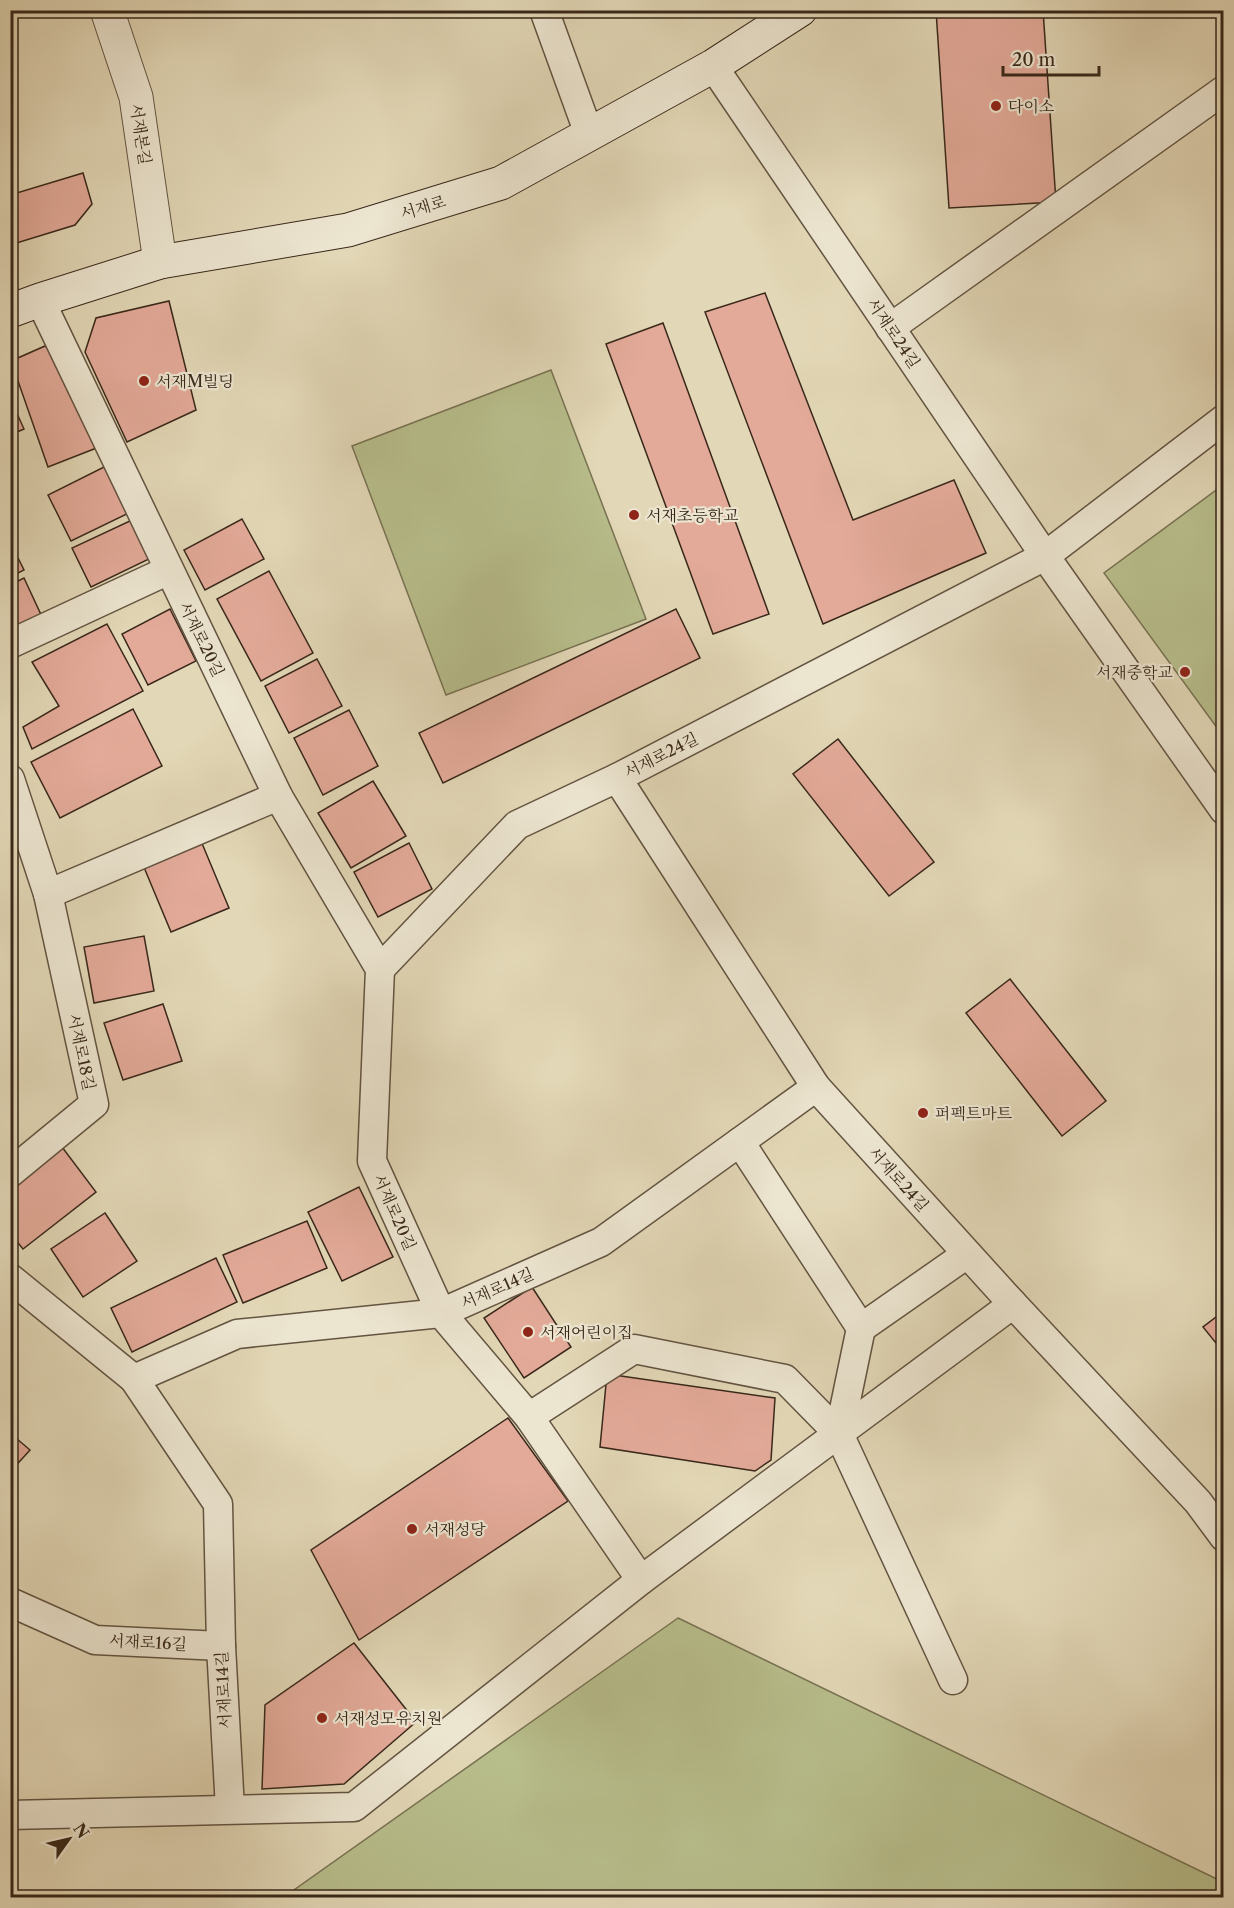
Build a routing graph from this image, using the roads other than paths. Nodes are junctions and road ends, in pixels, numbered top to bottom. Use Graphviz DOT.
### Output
graph roads {
  1 [pos="106,10"];
  2 [pos="544,10"];
  3 [pos="800,10"];
  4 [pos="713,66"];
  5 [pos="1224,90"];
  6 [pos="589,134"];
  7 [pos="160,262"];
  8 [pos="25,306"];
  9 [pos="890,328"];
  10 [pos="1224,419"];
  11 [pos="1045,556"];
  12 [pos="170,570"];
  13 [pos="10,644"];
  14 [pos="617,778"];
  15 [pos="10,779"];
  16 [pos="278,796"];
  17 [pos="1224,810"];
  18 [pos="48,894"];
  19 [pos="380,969"];
  20 [pos="816,1087"];
  21 [pos="740,1142"];
  22 [pos="10,1173"];
  23 [pos="967,1254"];
  24 [pos="10,1278"];
  25 [pos="1013,1304"];
  26 [pos="441,1313"];
  27 [pos="861,1328"];
  28 [pos="134,1380"];
  29 [pos="529,1417"];
  30 [pos="839,1434"];
  31 [pos="1224,1537"];
  32 [pos="641,1580"];
  33 [pos="10,1602"];
  34 [pos="221,1646"];
  35 [pos="953,1680"];
  36 [pos="230,1809"];
  37 [pos="10,1815"];
  1 -- 7 [label="main road, 서재본길"];
  2 -- 6 [label="street"];
  3 -- 4 [label="main road, 서재로"];
  4 -- 6 [label="main road, 서재로"];
  4 -- 9 [label="street, 서재로24길"];
  5 -- 9 [label="street"];
  6 -- 7 [label="main road, 서재로"];
  7 -- 8 [label="main road, 서재로"];
  8 -- 12 [label="street, 서재로20길"];
  9 -- 11 [label="street, 서재로24길"];
  10 -- 11 [label="street"];
  11 -- 14 [label="street, 서재로24길"];
  11 -- 17 [label="street"];
  12 -- 13 [label="street"];
  12 -- 16 [label="street, 서재로20길"];
  14 -- 19 [label="street"];
  14 -- 20 [label="street, 서재로24길"];
  15 -- 18 [label="street, 서재로18길"];
  16 -- 18 [label="street"];
  16 -- 19 [label="street, 서재로20길"];
  18 -- 22 [label="street, 서재로18길"];
  19 -- 26 [label="street, 서재로20길"];
  20 -- 21 [label="street, 서재로14길"];
  20 -- 23 [label="street, 서재로24길"];
  21 -- 26 [label="street, 서재로14길"];
  21 -- 27 [label="street"];
  23 -- 25 [label="street, 서재로24길"];
  23 -- 27 [label="street"];
  24 -- 28 [label="street, 서재로14길"];
  25 -- 30 [label="street"];
  25 -- 31 [label="street, 서재로24길"];
  26 -- 28 [label="street, 서재로14길"];
  26 -- 29 [label="street, 서재로20길"];
  27 -- 30 [label="street"];
  28 -- 34 [label="street, 서재로14길"];
  29 -- 30 [label="street"];
  29 -- 32 [label="street, 서재로20길"];
  30 -- 32 [label="street"];
  30 -- 35 [label="street"];
  32 -- 36 [label="street"];
  33 -- 34 [label="street, 서재로16길"];
  34 -- 36 [label="street, 서재로14길"];
  36 -- 37 [label="street"];
}
